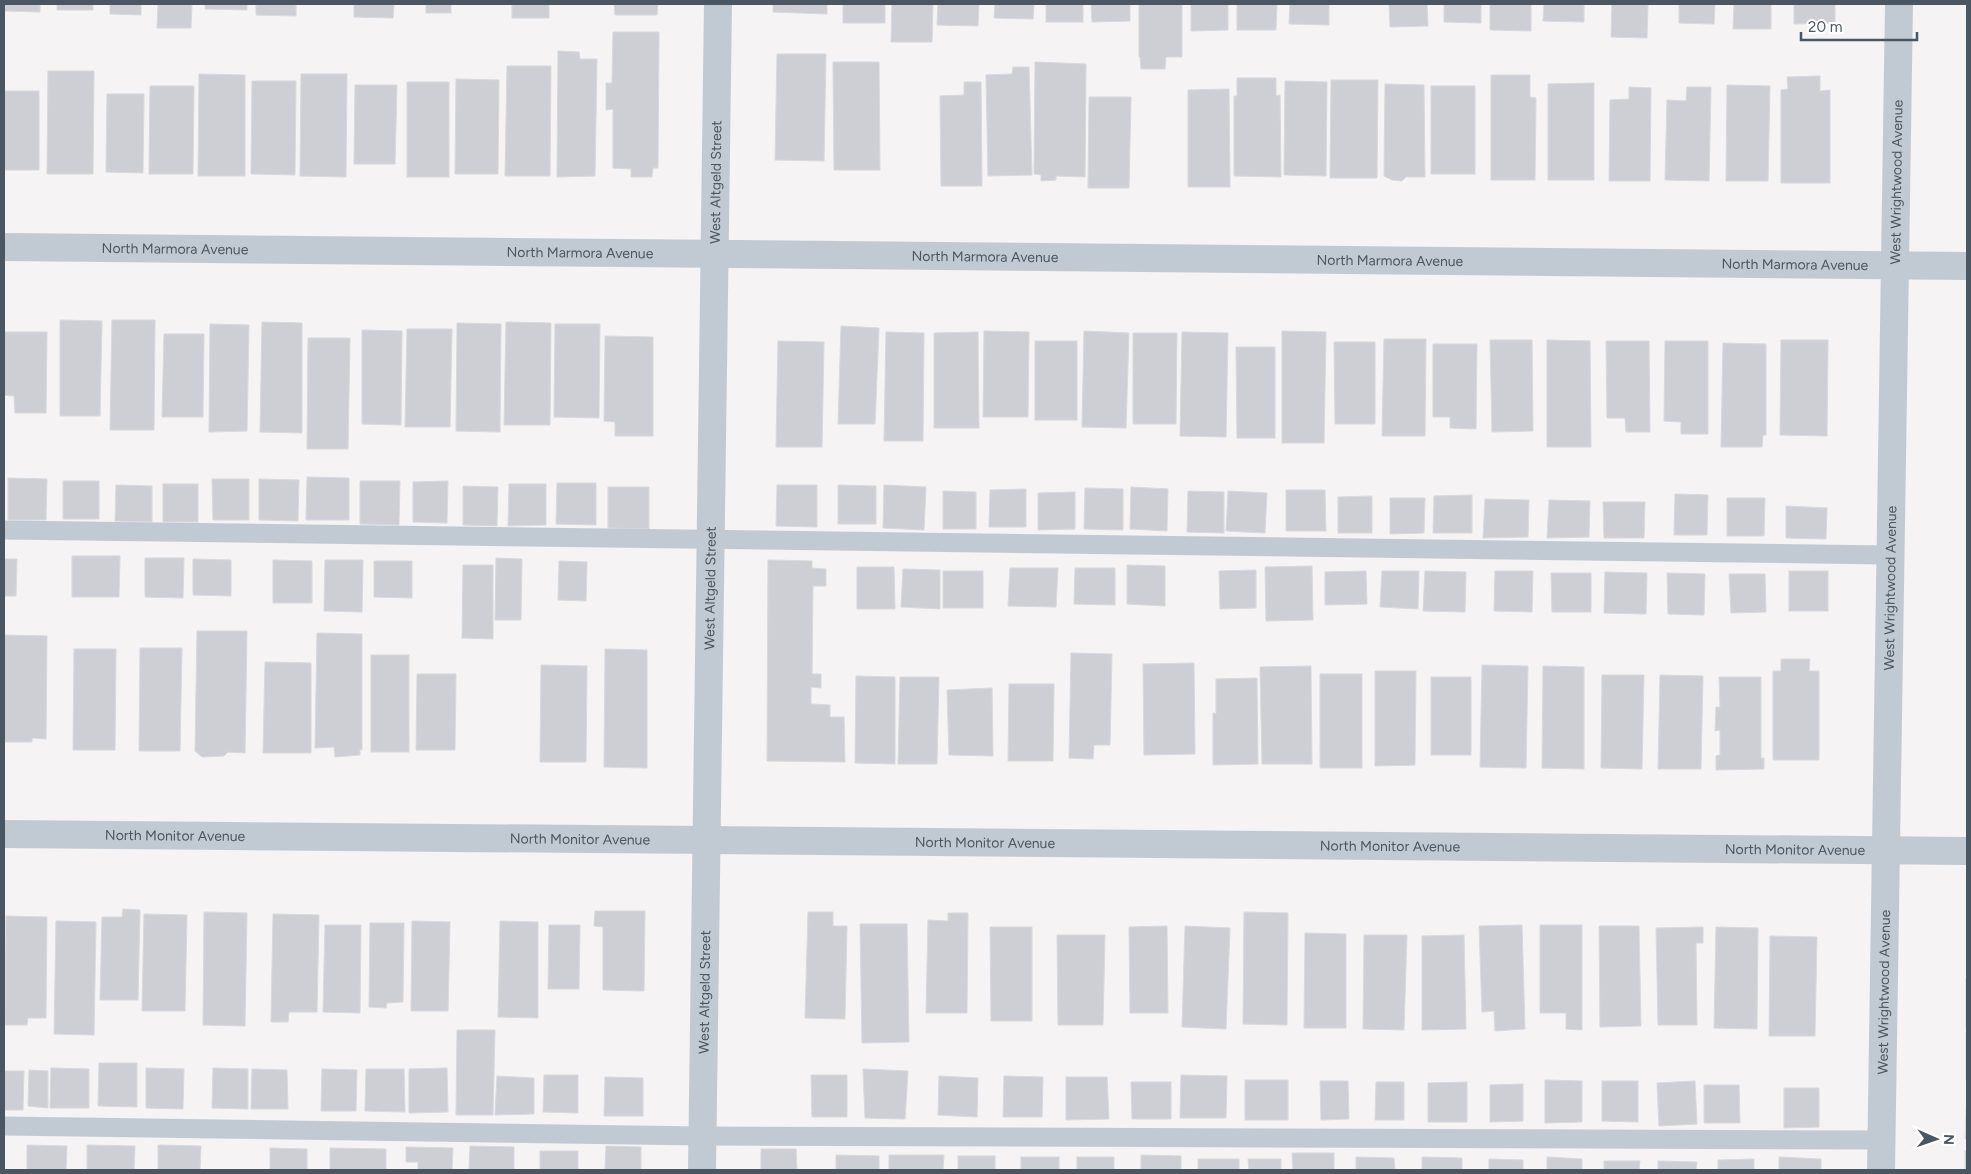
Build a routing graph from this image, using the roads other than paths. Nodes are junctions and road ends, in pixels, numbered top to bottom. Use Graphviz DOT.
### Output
graph roads {
  1 [pos="718,4"];
  2 [pos="1899,4"];
  3 [pos="4,247"];
  4 [pos="715,254"];
  5 [pos="1895,265"];
  6 [pos="1967,266"];
  7 [pos="4,530"];
  8 [pos="711,539"];
  9 [pos="1890,555"];
  10 [pos="4,834"];
  11 [pos="707,840"];
  12 [pos="1886,850"];
  13 [pos="1967,851"];
  14 [pos="4,1126"];
  15 [pos="703,1136"];
  16 [pos="1882,1140"];
  17 [pos="702,1170"];
  18 [pos="1881,1170"];
  1 -- 4 [label="street, West Altgeld Street"];
  2 -- 5 [label="street, West Wrightwood Avenue"];
  3 -- 4 [label="street, North Marmora Avenue"];
  4 -- 5 [label="street, North Marmora Avenue"];
  4 -- 8 [label="street, West Altgeld Street"];
  5 -- 6 [label="street, North Marmora Avenue"];
  5 -- 9 [label="street, West Wrightwood Avenue"];
  7 -- 8 [label="lane"];
  8 -- 9 [label="lane"];
  8 -- 11 [label="street, West Altgeld Street"];
  9 -- 12 [label="street, West Wrightwood Avenue"];
  10 -- 11 [label="street, North Monitor Avenue"];
  11 -- 12 [label="street, North Monitor Avenue"];
  11 -- 15 [label="street, West Altgeld Street"];
  12 -- 13 [label="street, North Monitor Avenue"];
  12 -- 16 [label="street, West Wrightwood Avenue"];
  14 -- 15 [label="lane"];
  15 -- 16 [label="lane"];
  15 -- 17 [label="street, West Altgeld Street"];
  16 -- 18 [label="street, West Wrightwood Avenue"];
}
